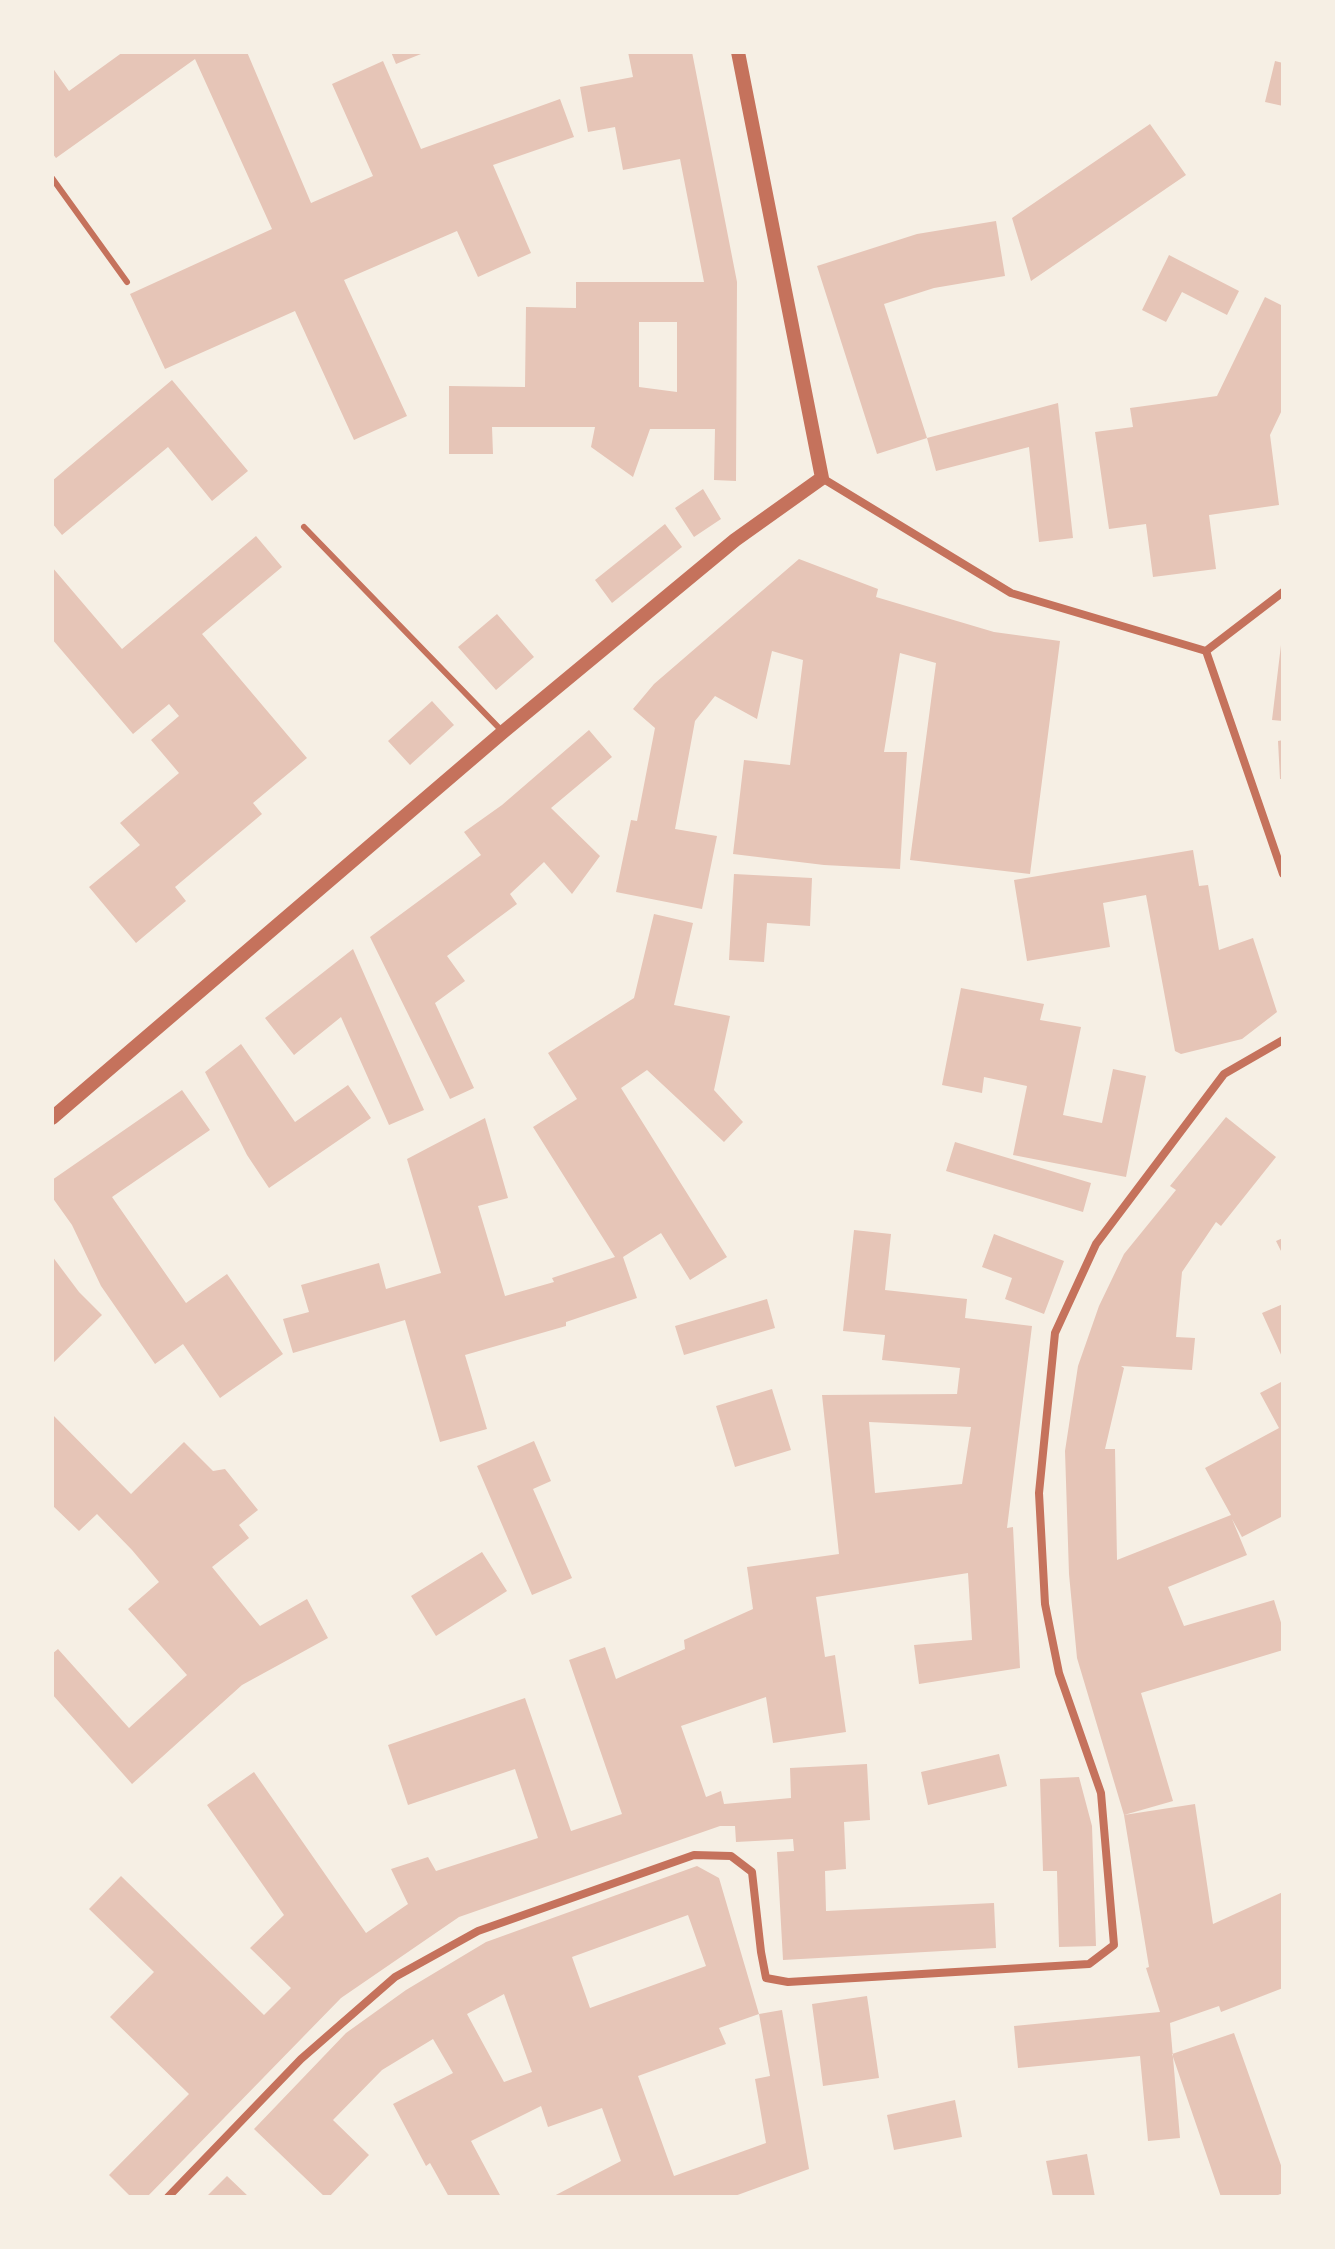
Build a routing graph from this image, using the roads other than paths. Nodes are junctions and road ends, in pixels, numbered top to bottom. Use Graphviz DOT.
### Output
graph roads {
  1 [pos="738,52"];
  2 [pos="52,178"];
  3 [pos="127,282"];
  4 [pos="822,478"];
  5 [pos="304,527"];
  6 [pos="1283,592"];
  7 [pos="1206,651"];
  8 [pos="503,732"];
  9 [pos="1283,874"];
  10 [pos="1283,1040"];
  11 [pos="52,1118"];
  12 [pos="168,2197"];
  1 -- 4 [label="street"];
  2 -- 3 [label="lane"];
  4 -- 7 [label="street"];
  4 -- 8 [label="street"];
  5 -- 8 [label="lane"];
  6 -- 7 [label="street"];
  7 -- 9 [label="street"];
  8 -- 11 [label="street"];
  10 -- 12 [label="street"];
}
